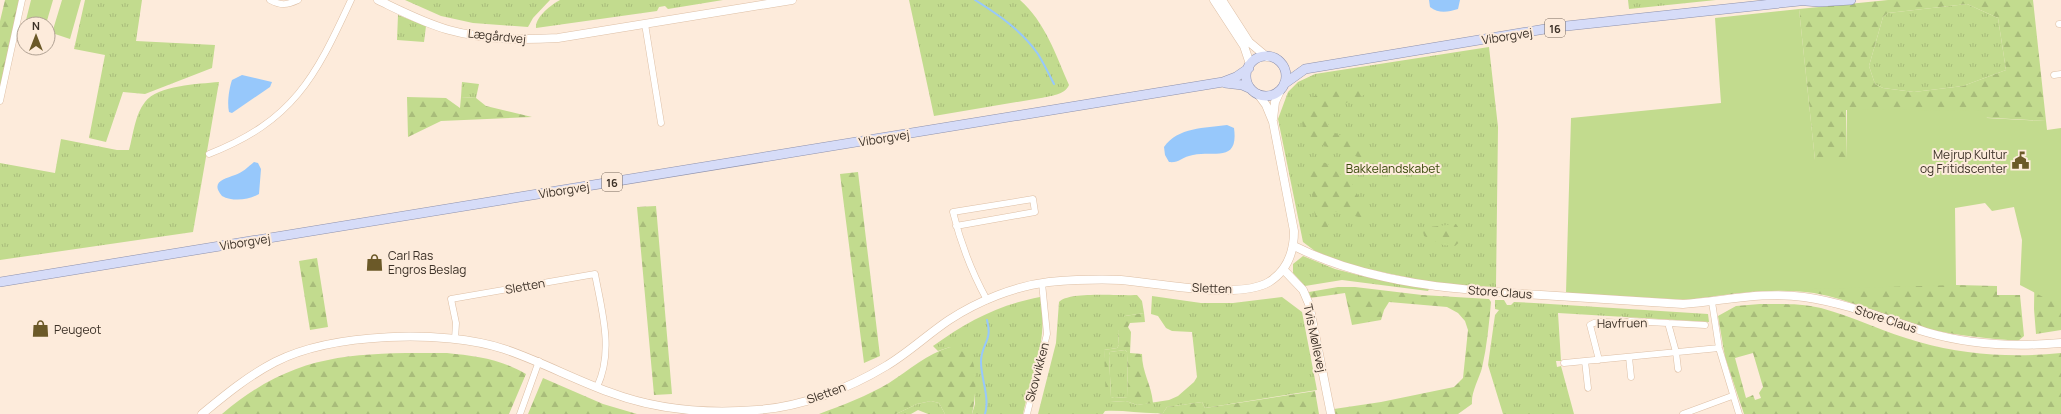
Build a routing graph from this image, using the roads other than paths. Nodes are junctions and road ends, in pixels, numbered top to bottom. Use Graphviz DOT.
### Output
graph roads {
  1 [pos="22,0"];
  2 [pos="270,0"];
  3 [pos="298,0"];
  4 [pos="351,0"];
  5 [pos="378,0"];
  6 [pos="792,0"];
  7 [pos="1214,0"];
  8 [pos="1222,0"];
  9 [pos="1808,0"];
  10 [pos="1851,0"];
  11 [pos="1842,1"];
  12 [pos="645,24"];
  13 [pos="1267,57"];
  14 [pos="1281,63"];
  15 [pos="1250,66"];
  16 [pos="1305,69"];
  17 [pos="2061,74"];
  18 [pos="2054,75"];
  19 [pos="1223,82"];
  20 [pos="1282,88"];
  21 [pos="1255,92"];
  22 [pos="0,101"];
  23 [pos="1273,122"];
  24 [pos="661,124"];
  25 [pos="209,154"];
  26 [pos="956,226"];
  27 [pos="1294,246"];
  28 [pos="1283,270"];
  29 [pos="0,282"];
  30 [pos="1042,283"];
  31 [pos="987,300"];
  32 [pos="1712,302"];
  33 [pos="1668,323"];
  34 [pos="1705,325"];
  35 [pos="455,339"];
  36 [pos="2061,343"];
  37 [pos="1719,348"];
  38 [pos="1676,352"];
  39 [pos="1629,357"];
  40 [pos="1599,360"];
  41 [pos="539,361"];
  42 [pos="1585,361"];
  43 [pos="1564,363"];
  44 [pos="1678,369"];
  45 [pos="1631,377"];
  46 [pos="597,387"];
  47 [pos="1588,388"];
  48 [pos="1732,396"];
  49 [pos="758,412"];
  50 [pos="1696,412"];
  51 [pos="202,414"];
  52 [pos="520,414"];
  53 [pos="1027,414"];
  54 [pos="1331,414"];
  55 [pos="1684,414"];
  56 [pos="1739,414"];
  1 -- 22 [label="street"];
  2 -- 3 [label="street"];
  4 -- 25 [label="street"];
  5 -- 12 [label="street, Lægårdvej"];
  6 -- 12 [label="street, Lægårdvej"];
  7 -- 15 [label="street"];
  8 -- 13 [label="street"];
  9 -- 11 [label="main road, Viborgvej / 16"];
  9 -- 16 [label="main road, Viborgvej / 16"];
  10 -- 11 [label="main road, Viborgvej / 16"];
  12 -- 24 [label="street"];
  13 -- 14 [label="main road, 16"];
  13 -- 15 [label="main road, 16"];
  14 -- 16 [label="main road, Viborgvej / 16"];
  14 -- 20 [label="main road"];
  15 -- 19 [label="main road, Viborgvej / 16"];
  15 -- 21 [label="main road"];
  16 -- 20 [label="main road, Viborgvej / 16"];
  17 -- 18 [label="street"];
  19 -- 21 [label="main road, Viborgvej / 16"];
  19 -- 29 [label="main road, Viborgvej / 16"];
  20 -- 21 [label="main road, 16"];
  20 -- 23 [label="street, Sletten"];
  21 -- 23 [label="street, Sletten"];
  23 -- 27 [label="street, Sletten"];
  26 -- 26 [label="street"];
  26 -- 31 [label="street"];
  27 -- 28 [label="street, Sletten"];
  27 -- 32 [label="street, Store Claus"];
  28 -- 30 [label="street, Sletten"];
  28 -- 54 [label="street, Tvis Møllevej"];
  30 -- 31 [label="street, Sletten"];
  30 -- 53 [label="street, Skovvikken"];
  31 -- 49 [label="street, Sletten"];
  32 -- 36 [label="street, Store Claus"];
  32 -- 37 [label="street"];
  33 -- 34 [label="street, Havfruen"];
  33 -- 38 [label="street"];
  33 -- 40 [label="street, Havfruen"];
  35 -- 41 [label="street, Sletten"];
  35 -- 46 [label="street, Sletten"];
  35 -- 51 [label="street, Sletten"];
  37 -- 38 [label="street"];
  37 -- 48 [label="street"];
  38 -- 39 [label="street"];
  38 -- 44 [label="street"];
  39 -- 40 [label="street"];
  39 -- 45 [label="street"];
  40 -- 42 [label="street"];
  41 -- 46 [label="street, Sletten"];
  41 -- 52 [label="street"];
  42 -- 43 [label="street"];
  42 -- 47 [label="street"];
  46 -- 49 [label="street, Sletten"];
  48 -- 50 [label="street"];
  48 -- 56 [label="street"];
  50 -- 55 [label="street"];
}
